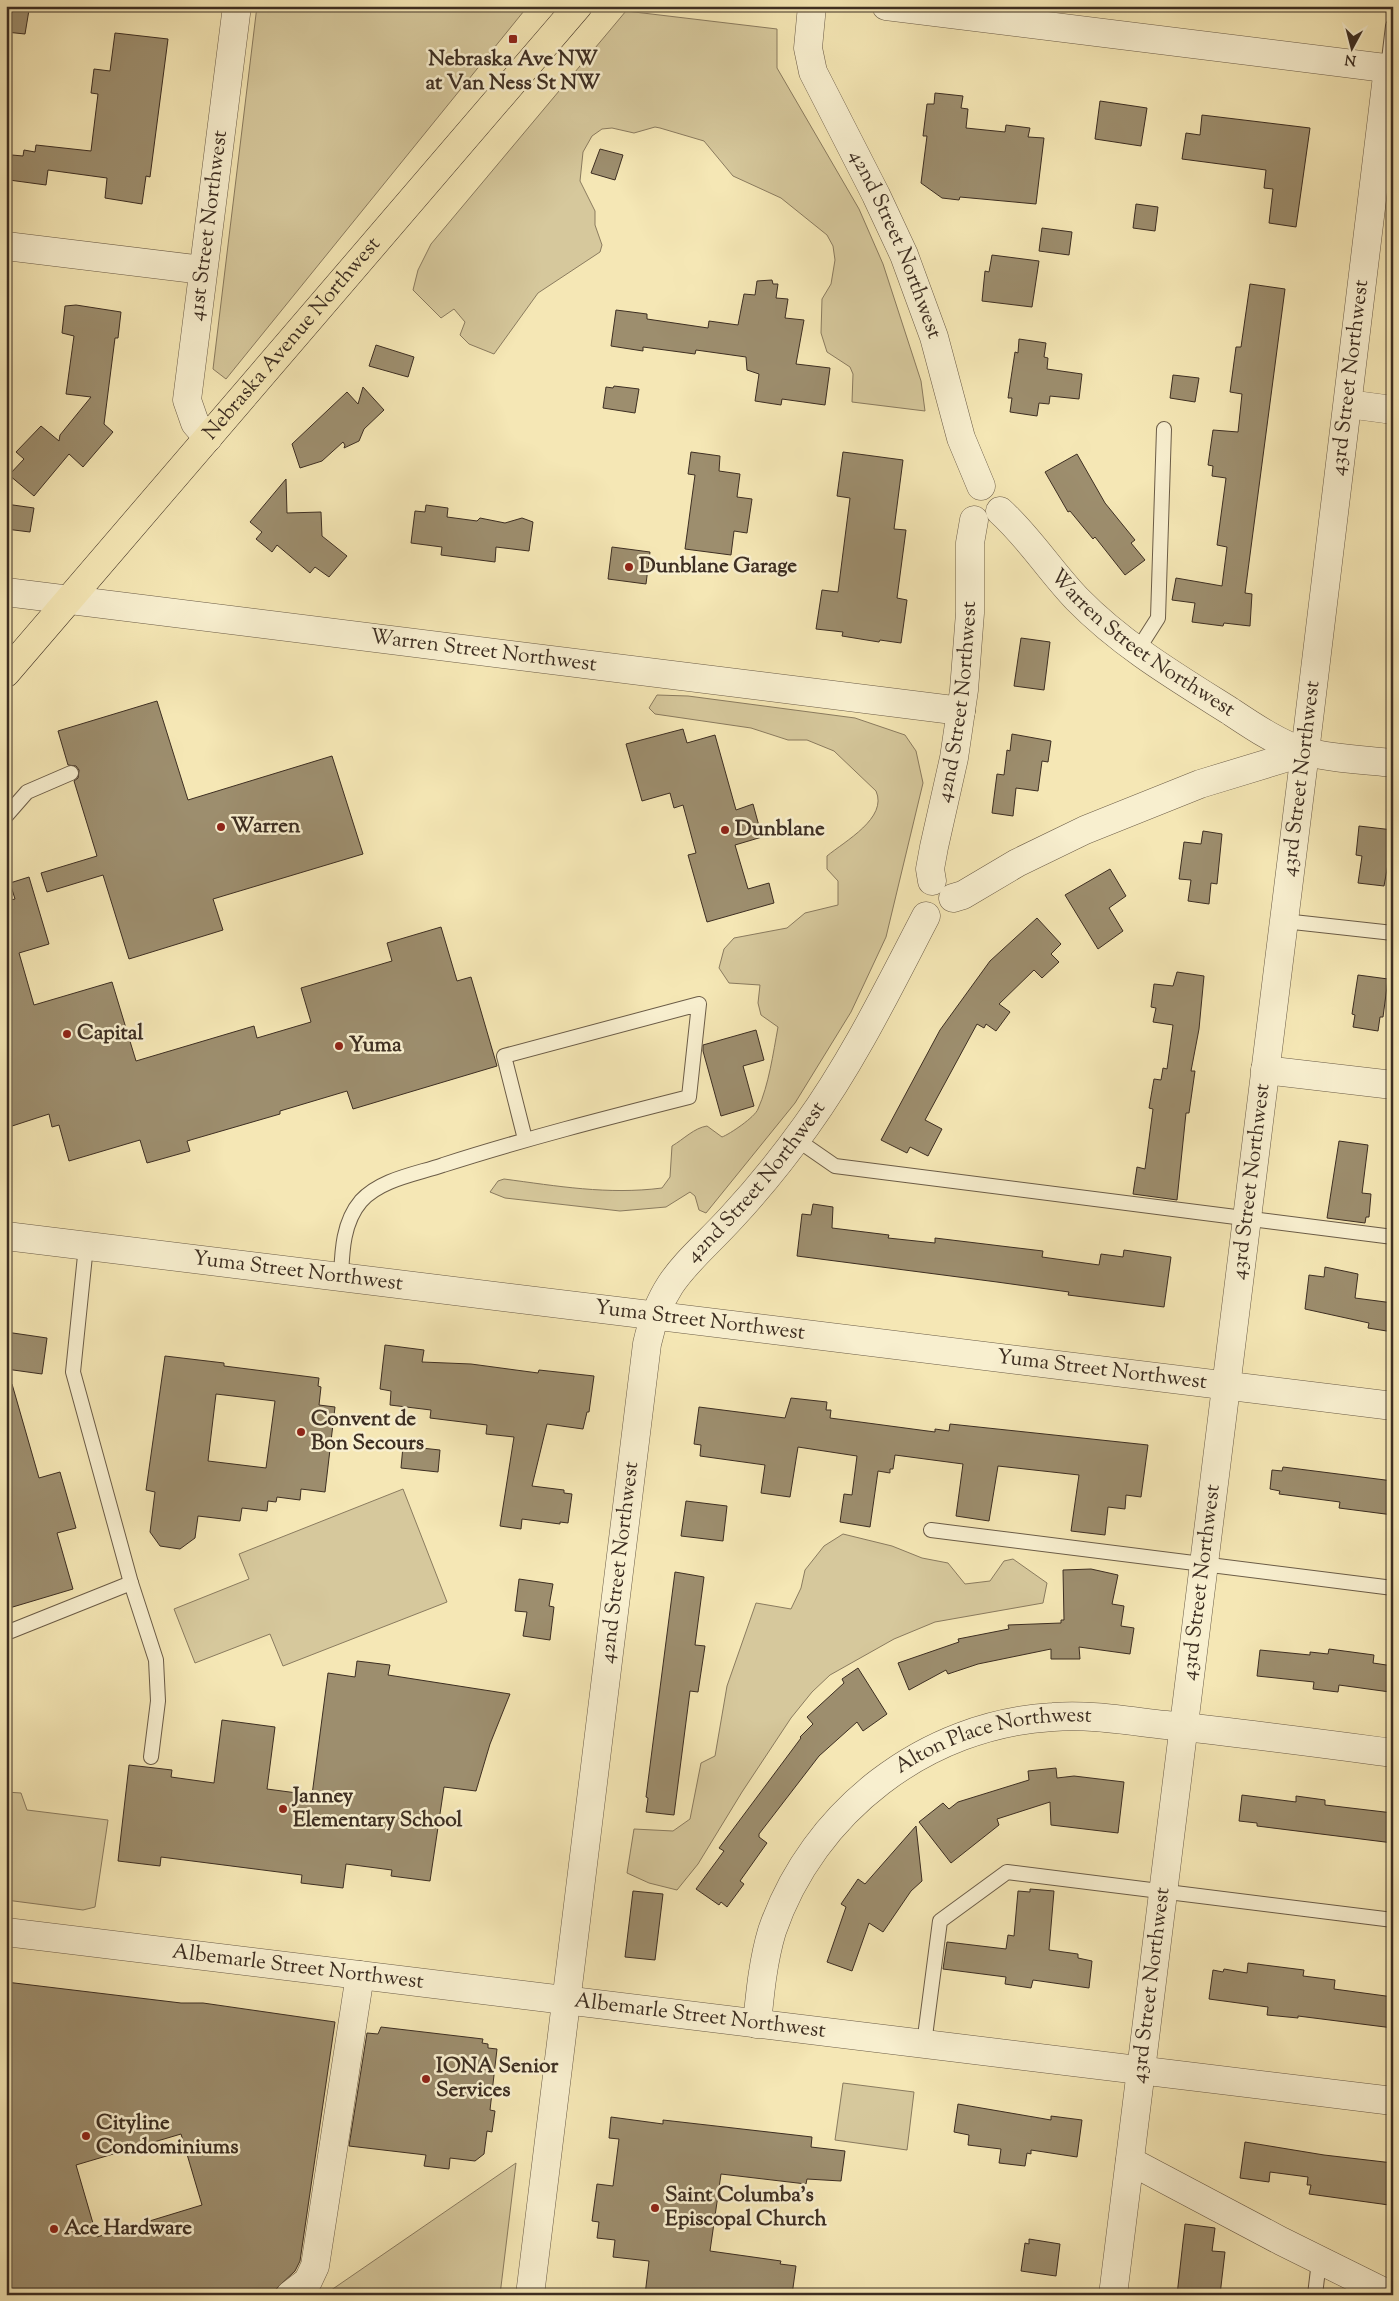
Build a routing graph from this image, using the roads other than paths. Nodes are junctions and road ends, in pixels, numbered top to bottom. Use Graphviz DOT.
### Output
graph roads {
  1 [pos="237,6"];
  2 [pos="578,6"];
  3 [pos="812,6"];
  4 [pos="886,6"];
  5 [pos="1393,26"];
  6 [pos="1390,68"];
  7 [pos="6,246"];
  8 [pos="203,270"];
  9 [pos="1348,404"];
  10 [pos="1393,410"];
  11 [pos="1164,429"];
  12 [pos="208,438"];
  13 [pos="981,486"];
  14 [pos="1000,512"];
  15 [pos="974,520"];
  16 [pos="6,592"];
  17 [pos="68,600"];
  18 [pos="1137,652"];
  19 [pos="6,673"];
  20 [pos="961,711"];
  21 [pos="1305,752"];
  22 [pos="1393,763"];
  23 [pos="71,773"];
  24 [pos="6,816"];
  25 [pos="932,881"];
  26 [pos="953,898"];
  27 [pos="926,916"];
  28 [pos="1284,921"];
  29 [pos="1393,934"];
  30 [pos="1265,1070"];
  31 [pos="1393,1085"];
  32 [pos="524,1139"];
  33 [pos="796,1139"];
  34 [pos="1246,1219"];
  35 [pos="6,1236"];
  36 [pos="1393,1237"];
  37 [pos="86,1246"];
  38 [pos="340,1277"];
  39 [pos="653,1316"];
  40 [pos="1225,1385"];
  41 [pos="1393,1406"];
  42 [pos="931,1530"];
  43 [pos="1203,1564"];
  44 [pos="131,1583"];
  45 [pos="1393,1588"];
  46 [pos="6,1634"];
  47 [pos="1183,1727"];
  48 [pos="1393,1753"];
  49 [pos="151,1757"];
  50 [pos="1163,1892"];
  51 [pos="1393,1920"];
  52 [pos="6,1932"];
  53 [pos="360,1975"];
  54 [pos="567,2000"];
  55 [pos="757,2024"];
  56 [pos="924,2044"];
  57 [pos="1141,2070"];
  58 [pos="1393,2101"];
  59 [pos="1130,2161"];
  60 [pos="1319,2261"];
  61 [pos="290,2295"];
  62 [pos="530,2295"];
  63 [pos="1113,2295"];
  64 [pos="1315,2295"];
  65 [pos="1390,2295"];
  1 -- 8 [label="street, 41st Street Northwest"];
  2 -- 12 [label="main road, Nebraska Avenue Northwest"];
  3 -- 13 [label="street, 42nd Street Northwest"];
  4 -- 6 [label="street"];
  5 -- 6 [label="lane"];
  6 -- 9 [label="street, 43rd Street Northwest"];
  7 -- 8 [label="street"];
  8 -- 12 [label="street, 41st Street Northwest"];
  9 -- 10 [label="street"];
  9 -- 21 [label="street, 43rd Street Northwest"];
  11 -- 18 [label="lane"];
  12 -- 17 [label="main road, Nebraska Avenue Northwest"];
  13 -- 14 [label="street"];
  13 -- 15 [label="street"];
  14 -- 15 [label="street"];
  14 -- 18 [label="street, Warren Street Northwest"];
  15 -- 20 [label="street, 42nd Street Northwest"];
  16 -- 17 [label="street, Warren Street Northwest"];
  17 -- 19 [label="main road, Nebraska Avenue Northwest"];
  17 -- 20 [label="street, Warren Street Northwest"];
  18 -- 21 [label="street, Warren Street Northwest"];
  20 -- 25 [label="street, 42nd Street Northwest"];
  21 -- 22 [label="street, Warren Street Northwest"];
  21 -- 26 [label="street, Warren Street Northwest"];
  21 -- 28 [label="street, 43rd Street Northwest"];
  23 -- 24 [label="lane"];
  25 -- 26 [label="street"];
  25 -- 27 [label="street"];
  26 -- 27 [label="street"];
  27 -- 33 [label="street, 42nd Street Northwest"];
  28 -- 29 [label="lane"];
  28 -- 30 [label="street, 43rd Street Northwest"];
  30 -- 31 [label="street"];
  30 -- 34 [label="street, 43rd Street Northwest"];
  32 -- 32 [label="lane"];
  32 -- 38 [label="lane"];
  33 -- 34 [label="lane"];
  33 -- 39 [label="street, 42nd Street Northwest"];
  34 -- 36 [label="lane"];
  34 -- 40 [label="street, 43rd Street Northwest"];
  35 -- 37 [label="street, Yuma Street Northwest"];
  37 -- 38 [label="street, Yuma Street Northwest"];
  37 -- 44 [label="lane"];
  38 -- 39 [label="street, Yuma Street Northwest"];
  39 -- 40 [label="street, Yuma Street Northwest"];
  39 -- 54 [label="street, 42nd Street Northwest"];
  40 -- 41 [label="street, Yuma Street Northwest"];
  40 -- 43 [label="street, 43rd Street Northwest"];
  42 -- 43 [label="lane"];
  43 -- 45 [label="lane"];
  43 -- 47 [label="street, 43rd Street Northwest"];
  44 -- 46 [label="lane"];
  44 -- 49 [label="lane"];
  47 -- 48 [label="street, Alton Place Northwest"];
  47 -- 50 [label="street, 43rd Street Northwest"];
  47 -- 55 [label="street, Alton Place Northwest"];
  50 -- 51 [label="lane"];
  50 -- 56 [label="lane"];
  50 -- 57 [label="street, 43rd Street Northwest"];
  52 -- 53 [label="street, Albemarle Street Northwest"];
  53 -- 54 [label="street, Albemarle Street Northwest"];
  53 -- 61 [label="street"];
  54 -- 55 [label="street, Albemarle Street Northwest"];
  54 -- 62 [label="street, 42nd Street Northwest"];
  55 -- 56 [label="street, Albemarle Street Northwest"];
  56 -- 57 [label="street, Albemarle Street Northwest"];
  57 -- 58 [label="street, Albemarle Street Northwest"];
  57 -- 59 [label="street, 43rd Street Northwest"];
  59 -- 60 [label="street"];
  59 -- 63 [label="street, 43rd Street Northwest"];
  60 -- 64 [label="lane"];
  60 -- 65 [label="street"];
}
